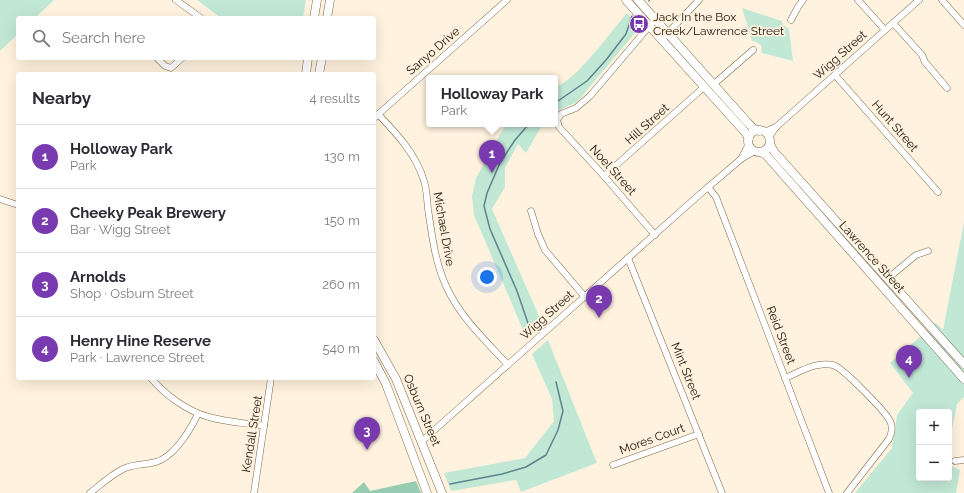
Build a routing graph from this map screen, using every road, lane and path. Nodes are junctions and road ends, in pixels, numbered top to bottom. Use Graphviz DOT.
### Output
graph roads {
  1 [pos="176,0"];
  2 [pos="317,0"];
  3 [pos="330,0"];
  4 [pos="507,0"];
  5 [pos="626,0"];
  6 [pos="638,0"];
  7 [pos="699,0"];
  8 [pos="803,0"];
  9 [pos="858,0"];
  10 [pos="919,0"];
  11 [pos="942,0"];
  12 [pos="197,16"];
  13 [pos="314,16"];
  14 [pos="327,16"];
  15 [pos="791,20"];
  16 [pos="652,23"];
  17 [pos="893,23"];
  18 [pos="964,24"];
  19 [pos="885,30"];
  20 [pos="668,33"];
  21 [pos="661,40"];
  22 [pos="753,50"];
  23 [pos="160,60"];
  24 [pos="180,60"];
  25 [pos="308,60"];
  26 [pos="319,60"];
  27 [pos="306,72"];
  28 [pos="319,72"];
  29 [pos="835,75"];
  30 [pos="714,84"];
  31 [pos="704,87"];
  32 [pos="947,88"];
  33 [pos="376,116"];
  34 [pos="558,118"];
  35 [pos="558,124"];
  36 [pos="766,136"];
  37 [pos="749,141"];
  38 [pos="758,152"];
  39 [pos="741,159"];
  40 [pos="604,176"];
  41 [pos="708,187"];
  42 [pos="938,192"];
  43 [pos="0,199"];
  44 [pos="16,204"];
  45 [pos="531,211"];
  46 [pos="827,212"];
  47 [pos="820,218"];
  48 [pos="655,234"];
  49 [pos="928,251"];
  50 [pos="628,258"];
  51 [pos="888,279"];
  52 [pos="881,286"];
  53 [pos="585,297"];
  54 [pos="376,344"];
  55 [pos="964,364"];
  56 [pos="376,365"];
  57 [pos="508,365"];
  58 [pos="962,374"];
  59 [pos="785,378"];
  60 [pos="153,380"];
  61 [pos="271,380"];
  62 [pos="198,414"];
  63 [pos="264,426"];
  64 [pos="699,434"];
  65 [pos="422,441"];
  66 [pos="410,449"];
  67 [pos="964,460"];
  68 [pos="955,461"];
  69 [pos="613,465"];
  70 [pos="90,493"];
  71 [pos="254,493"];
  72 [pos="428,493"];
  73 [pos="442,493"];
  74 [pos="722,493"];
  75 [pos="829,493"];
  76 [pos="847,493"];
  1 -- 12 [label="street"];
  2 -- 13 [label="street"];
  3 -- 14 [label="street"];
  4 -- 33 [label="street, Sanyo Drive"];
  5 -- 16 [label="street, Lawrence Street"];
  6 -- 16 [label="street, Lawrence Street"];
  7 -- 20 [label="street"];
  8 -- 15 [label="street"];
  9 -- 19 [label="street"];
  10 -- 17 [label="street, Wigg Street"];
  11 -- 18 [label="street"];
  16 -- 20 [label="street, Lawrence Street"];
  16 -- 21 [label="street, Lawrence Street"];
  16 -- 34 [label="street, Noel Street"];
  17 -- 19 [label="street, Wigg Street"];
  17 -- 32 [label="street"];
  19 -- 29 [label="street, Wigg Street"];
  20 -- 21 [label="street"];
  20 -- 30 [label="street, Lawrence Street"];
  21 -- 31 [label="street, Lawrence Street"];
  22 -- 30 [label="street"];
  23 -- 24 [label="street"];
  25 -- 27 [label="street"];
  26 -- 28 [label="street"];
  29 -- 36 [label="street, Wigg Street"];
  29 -- 42 [label="street, Hunt Street"];
  30 -- 36 [label="street, Lawrence Street"];
  31 -- 37 [label="street, Lawrence Street"];
  31 -- 40 [label="street, Hill Street"];
  33 -- 57 [label="street, Michael Drive"];
  35 -- 40 [label="street, Noel Street"];
  36 -- 37 [label="street"];
  36 -- 38 [label="street"];
  36 -- 46 [label="street, Lawrence Street"];
  37 -- 38 [label="street"];
  37 -- 39 [label="street, Wigg Street"];
  38 -- 39 [label="street, Wigg Street"];
  38 -- 47 [label="street, Lawrence Street"];
  39 -- 41 [label="street, Wigg Street"];
  40 -- 48 [label="street, Noel Street"];
  41 -- 48 [label="street, Wigg Street"];
  41 -- 59 [label="street, Reid Street"];
  43 -- 44 [label="street"];
  45 -- 53 [label="street"];
  46 -- 47 [label="street"];
  46 -- 51 [label="street, Lawrence Street"];
  47 -- 52 [label="street, Lawrence Street"];
  48 -- 50 [label="street, Wigg Street"];
  49 -- 51 [label="street"];
  50 -- 53 [label="street, Wigg Street"];
  50 -- 64 [label="street, Mint Street"];
  51 -- 52 [label="street"];
  51 -- 55 [label="street, Lawrence Street"];
  52 -- 58 [label="street, Lawrence Street"];
  53 -- 57 [label="street, Wigg Street"];
  54 -- 65 [label="street, Osburn Street"];
  56 -- 66 [label="street, Osburn Street"];
  57 -- 65 [label="street, Wigg Street"];
  59 -- 75 [label="street, Reid Street"];
  59 -- 76 [label="street"];
  60 -- 62 [label="street"];
  61 -- 63 [label="street, Kendall Street"];
  62 -- 63 [label="street"];
  62 -- 70 [label="street"];
  63 -- 71 [label="street, Kendall Street"];
  64 -- 69 [label="street, Mores Court"];
  64 -- 74 [label="street, Mint Street"];
  65 -- 66 [label="street"];
  65 -- 73 [label="street, Osburn Street"];
  66 -- 72 [label="street, Osburn Street"];
  67 -- 68 [label="street"];
}
